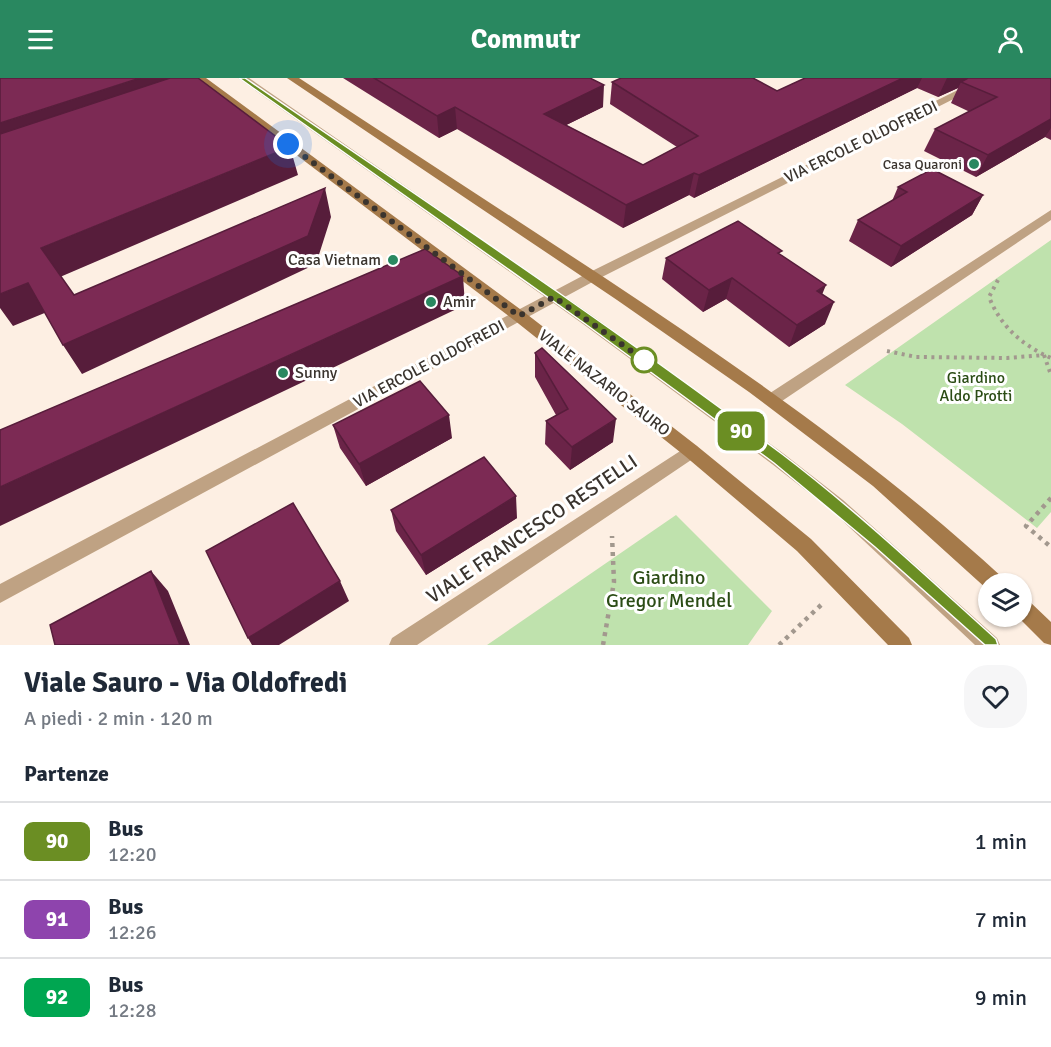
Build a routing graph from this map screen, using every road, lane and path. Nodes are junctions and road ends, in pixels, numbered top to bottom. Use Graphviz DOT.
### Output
graph roads {
  1 [pos="200,78"];
  2 [pos="243,78"];
  3 [pos="292,78"];
  4 [pos="990,78"];
  5 [pos="1051,214"];
  6 [pos="996,274"];
  7 [pos="593,276"];
  8 [pos="554,297"];
  9 [pos="519,316"];
  10 [pos="886,351"];
  11 [pos="1044,355"];
  12 [pos="1051,358"];
  13 [pos="1051,375"];
  14 [pos="773,399"];
  15 [pos="691,451"];
  16 [pos="1051,498"];
  17 [pos="606,507"];
  18 [pos="1051,548"];
  19 [pos="985,573"];
  20 [pos="0,594"];
  21 [pos="820,605"];
  22 [pos="1032,618"];
  23 [pos="1051,636"];
  24 [pos="399,645"];
  25 [pos="603,645"];
  26 [pos="779,645"];
  27 [pos="902,645"];
  28 [pos="990,645"];
  1 -- 9 [label="main road, VIALE NAZARIO SAURO"];
  2 -- 8 [label="street"];
  3 -- 7 [label="main road"];
  4 -- 7 [label="street, VIA ERCOLE OLDOFREDI"];
  5 -- 14 [label="street"];
  6 -- 11 [label="path"];
  7 -- 8 [label="street, VIA ERCOLE OLDOFREDI"];
  7 -- 14 [label="main road"];
  8 -- 9 [label="street, VIA ERCOLE OLDOFREDI"];
  8 -- 28 [label="street"];
  9 -- 15 [label="main road, VIALE NAZARIO SAURO"];
  9 -- 20 [label="street, VIA ERCOLE OLDOFREDI"];
  10 -- 11 [label="path"];
  11 -- 12 [label="path"];
  11 -- 13 [label="path"];
  14 -- 19 [label="main road"];
  15 -- 17 [label="street, VIALE FRANCESCO RESTELLI"];
  15 -- 27 [label="main road, VIALE NAZARIO SAURO"];
  16 -- 18 [label="path"];
  17 -- 24 [label="street, VIALE FRANCESCO RESTELLI"];
  17 -- 25 [label="path"];
  21 -- 26 [label="path"];
  22 -- 23 [label="main road"];
}
